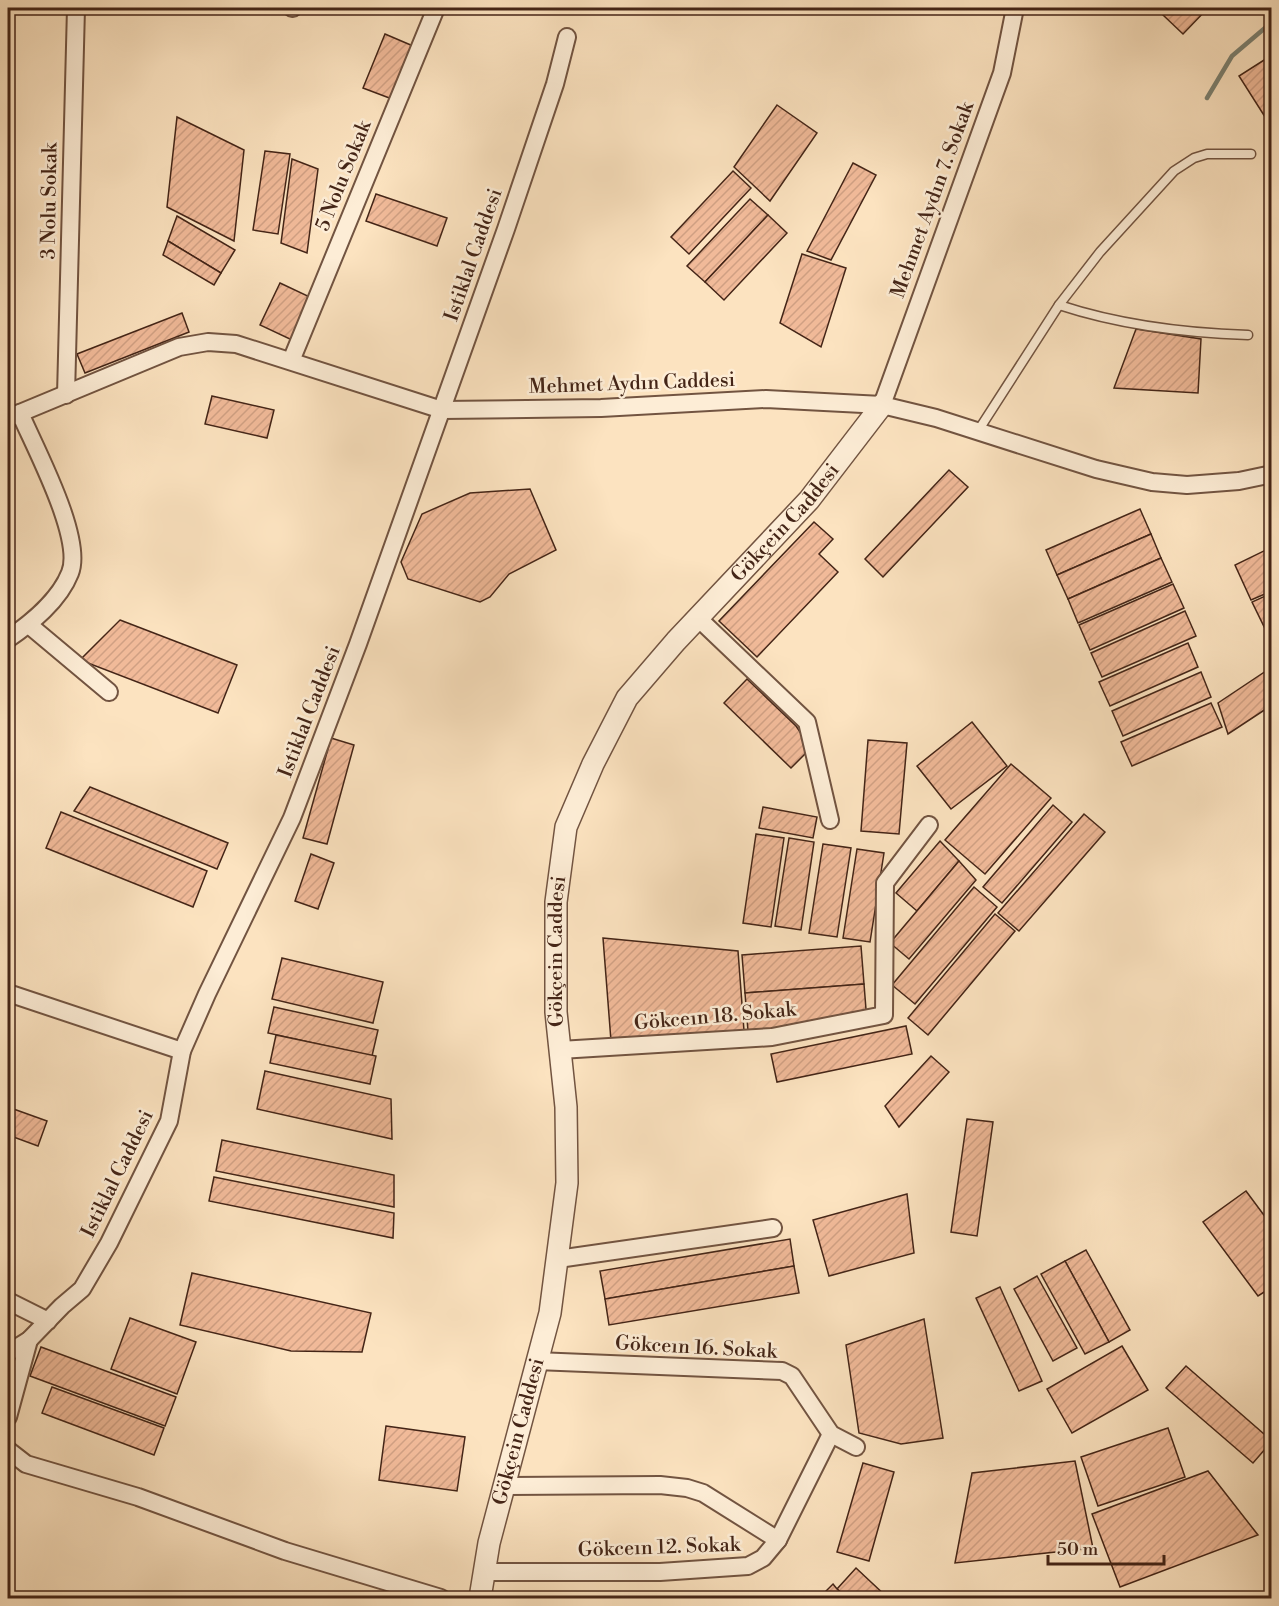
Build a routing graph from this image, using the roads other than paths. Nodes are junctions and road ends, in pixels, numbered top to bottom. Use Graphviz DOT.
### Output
graph roads {
  1 [pos="76,8"];
  2 [pos="436,8"];
  3 [pos="1015,8"];
  4 [pos="567,37"];
  5 [pos="1251,154"];
  6 [pos="1059,305"];
  7 [pos="1248,335"];
  8 [pos="291,361"];
  9 [pos="66,395"];
  10 [pos="882,405"];
  11 [pos="442,410"];
  12 [pos="14,416"];
  13 [pos="978,431"];
  14 [pos="1272,474"];
  15 [pos="698,618"];
  16 [pos="29,625"];
  17 [pos="8,639"];
  18 [pos="110,692"];
  19 [pos="830,820"];
  20 [pos="929,825"];
  21 [pos="8,993"];
  22 [pos="560,1050"];
  23 [pos="182,1051"];
  24 [pos="773,1228"];
  25 [pos="558,1259"];
  26 [pos="8,1300"];
  27 [pos="48,1321"];
  28 [pos="29,1340"];
  29 [pos="8,1353"];
  30 [pos="536,1361"];
  31 [pos="8,1417"];
  32 [pos="831,1434"];
  33 [pos="856,1447"];
  34 [pos="8,1450"];
  35 [pos="503,1486"];
  36 [pos="778,1540"];
  37 [pos="484,1572"];
  38 [pos="441,1599"];
  39 [pos="480,1599"];
  1 -- 9 [label="street, 3 Nolu Sokak"];
  2 -- 8 [label="street, 5 Nolu Sokak"];
  3 -- 10 [label="street, Mehmet Aydın 7. Sokak"];
  4 -- 11 [label="street, Istiklal Caddesi"];
  5 -- 6 [label="lane"];
  6 -- 7 [label="lane"];
  6 -- 13 [label="lane"];
  8 -- 9 [label="street, Mehmet Aydın Caddesi"];
  8 -- 11 [label="street, Mehmet Aydın Caddesi"];
  9 -- 12 [label="street, Mehmet Aydın Caddesi"];
  10 -- 11 [label="street, Mehmet Aydın Caddesi"];
  10 -- 13 [label="street, Mehmet Aydın Caddesi"];
  10 -- 15 [label="street, Gökçein Caddesi"];
  11 -- 23 [label="street, Istiklal Caddesi"];
  12 -- 16 [label="street"];
  13 -- 14 [label="street, Mehmet Aydın Caddesi"];
  15 -- 19 [label="street"];
  15 -- 22 [label="street, Gökçein Caddesi"];
  16 -- 17 [label="street"];
  16 -- 18 [label="street"];
  20 -- 22 [label="street, Gökceın 18. Sokak"];
  21 -- 23 [label="street"];
  22 -- 25 [label="street, Gökçein Caddesi"];
  23 -- 27 [label="street, Istiklal Caddesi"];
  24 -- 25 [label="street"];
  25 -- 30 [label="street, Gökçein Caddesi"];
  26 -- 27 [label="street"];
  27 -- 28 [label="street, Istiklal Caddesi"];
  28 -- 29 [label="street, Istiklal Caddesi"];
  28 -- 31 [label="street"];
  30 -- 32 [label="street, Gökceın 16. Sokak"];
  30 -- 35 [label="street, Gökçein Caddesi"];
  32 -- 33 [label="street, Gökceın 16. Sokak"];
  32 -- 36 [label="street, Gökceın 12. Sokak"];
  34 -- 38 [label="street"];
  35 -- 36 [label="street"];
  35 -- 37 [label="street, Gökçein Caddesi"];
  36 -- 37 [label="street, Gökceın 12. Sokak"];
  37 -- 39 [label="street, Gökçein Caddesi"];
}
